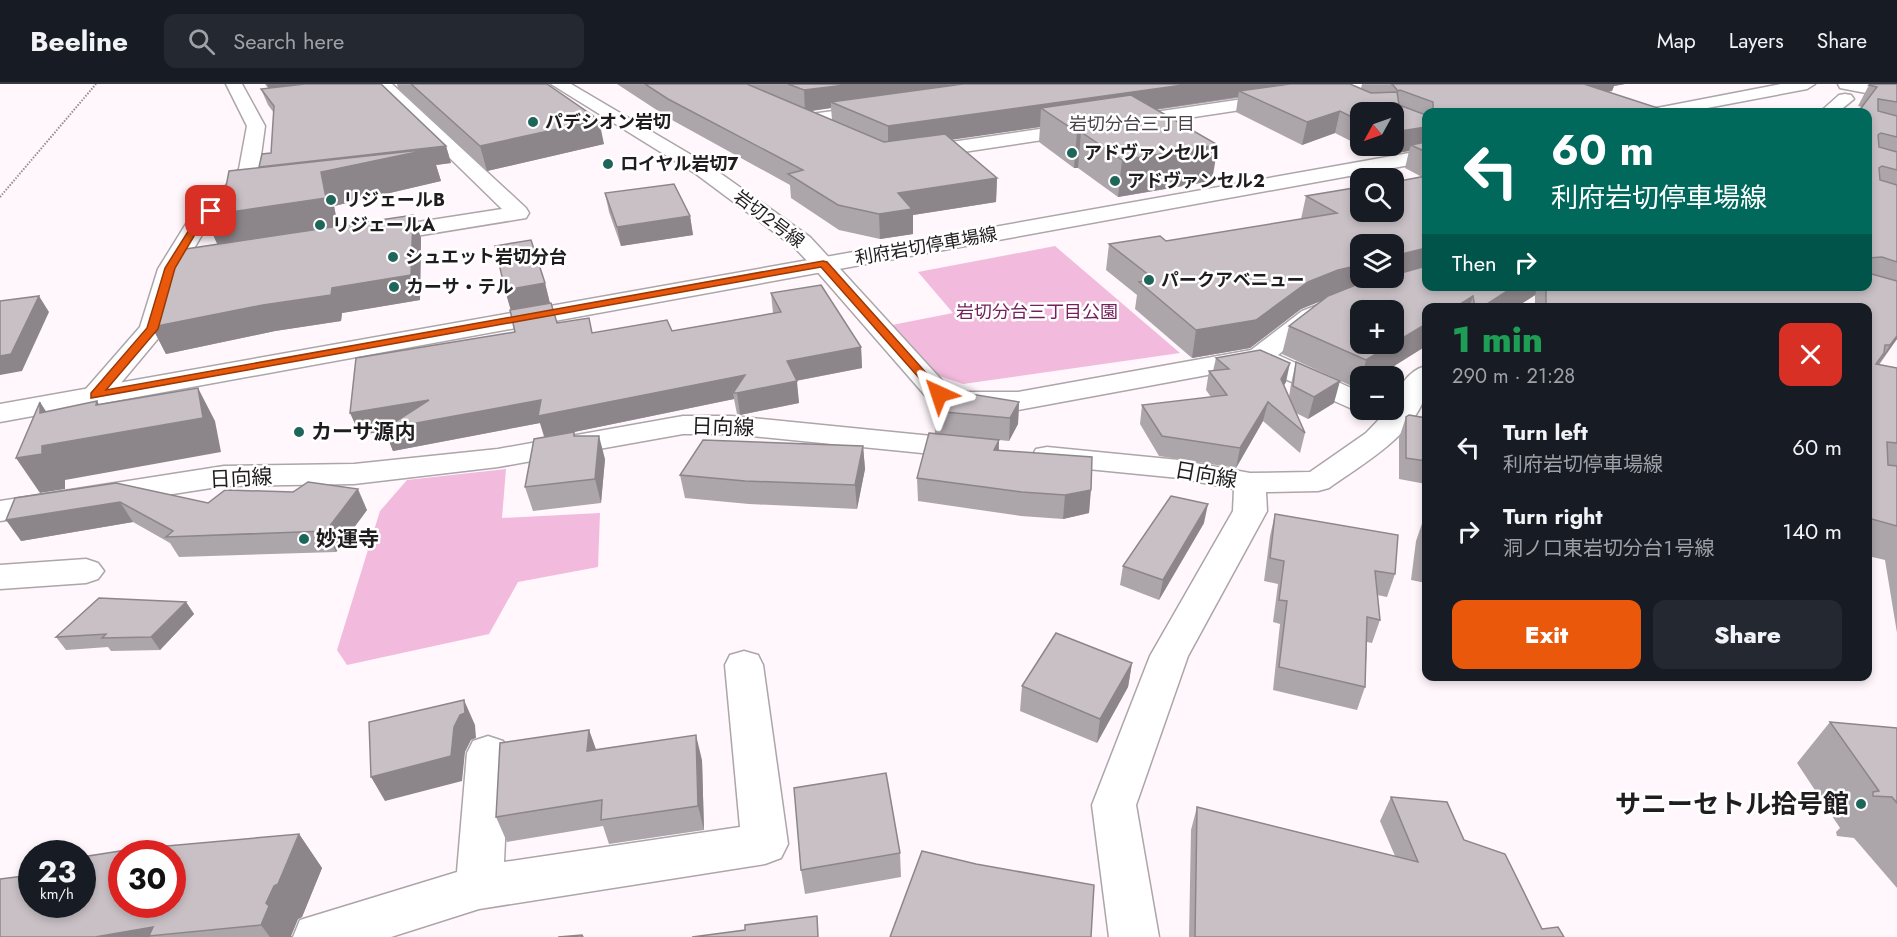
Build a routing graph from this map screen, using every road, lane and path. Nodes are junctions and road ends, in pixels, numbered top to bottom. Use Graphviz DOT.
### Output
graph roads {
  1 [pos="96,84"];
  2 [pos="559,84"];
  3 [pos="1380,84"];
  4 [pos="1807,84"];
  5 [pos="381,85"];
  6 [pos="1324,88"];
  7 [pos="1846,92"];
  8 [pos="244,94"];
  9 [pos="1897,94"];
  10 [pos="1356,102"];
  11 [pos="896,107"];
  12 [pos="1683,108"];
  13 [pos="1832,108"];
  14 [pos="785,111"];
  15 [pos="804,120"];
  16 [pos="835,134"];
  17 [pos="897,155"];
  18 [pos="1422,157"];
  19 [pos="472,169"];
  20 [pos="449,172"];
  21 [pos="249,195"];
  22 [pos="0,197"];
  23 [pos="226,198"];
  24 [pos="356,239"];
  25 [pos="823,264"];
  26 [pos="193,265"];
  27 [pos="170,268"];
  28 [pos="1341,304"];
  29 [pos="1259,357"];
  30 [pos="1422,376"];
  31 [pos="95,396"];
  32 [pos="1350,398"];
  33 [pos="1404,411"];
  34 [pos="0,413"];
  35 [pos="1398,420"];
  36 [pos="1250,483"];
  37 [pos="0,511"];
  38 [pos="86,571"];
  39 [pos="0,577"];
  40 [pos="744,665"];
  41 [pos="488,753"];
  42 [pos="479,887"];
  43 [pos="318,937"];
  44 [pos="1134,937"];
  1 -- 22 [label="path"];
  2 -- 25 [label="street, 岩切２号線"];
  3 -- 6 [label="street"];
  4 -- 12 [label="street"];
  5 -- 19 [label="street"];
  6 -- 10 [label="street"];
  6 -- 17 [label="street"];
  7 -- 9 [label="street"];
  7 -- 13 [label="street"];
  8 -- 23 [label="street"];
  11 -- 15 [label="street"];
  14 -- 15 [label="street"];
  15 -- 16 [label="street"];
  18 -- 25 [label="street, 利府岩切停車場線"];
  19 -- 20 [label="street"];
  19 -- 24 [label="street"];
  21 -- 23 [label="street"];
  23 -- 27 [label="street"];
  25 -- 29 [label="street, 岩切２号線"];
  25 -- 31 [label="street, 利府岩切停車場線"];
  26 -- 27 [label="street"];
  27 -- 31 [label="street"];
  28 -- 29 [label="street"];
  29 -- 32 [label="street"];
  30 -- 33 [label="street, 日向線"];
  31 -- 34 [label="street, 利府岩切停車場線"];
  35 -- 36 [label="street, 日向線"];
  36 -- 37 [label="street, 日向線"];
  36 -- 44 [label="street"];
  38 -- 39 [label="street"];
  40 -- 42 [label="street"];
  41 -- 42 [label="street"];
  42 -- 43 [label="street"];
}
